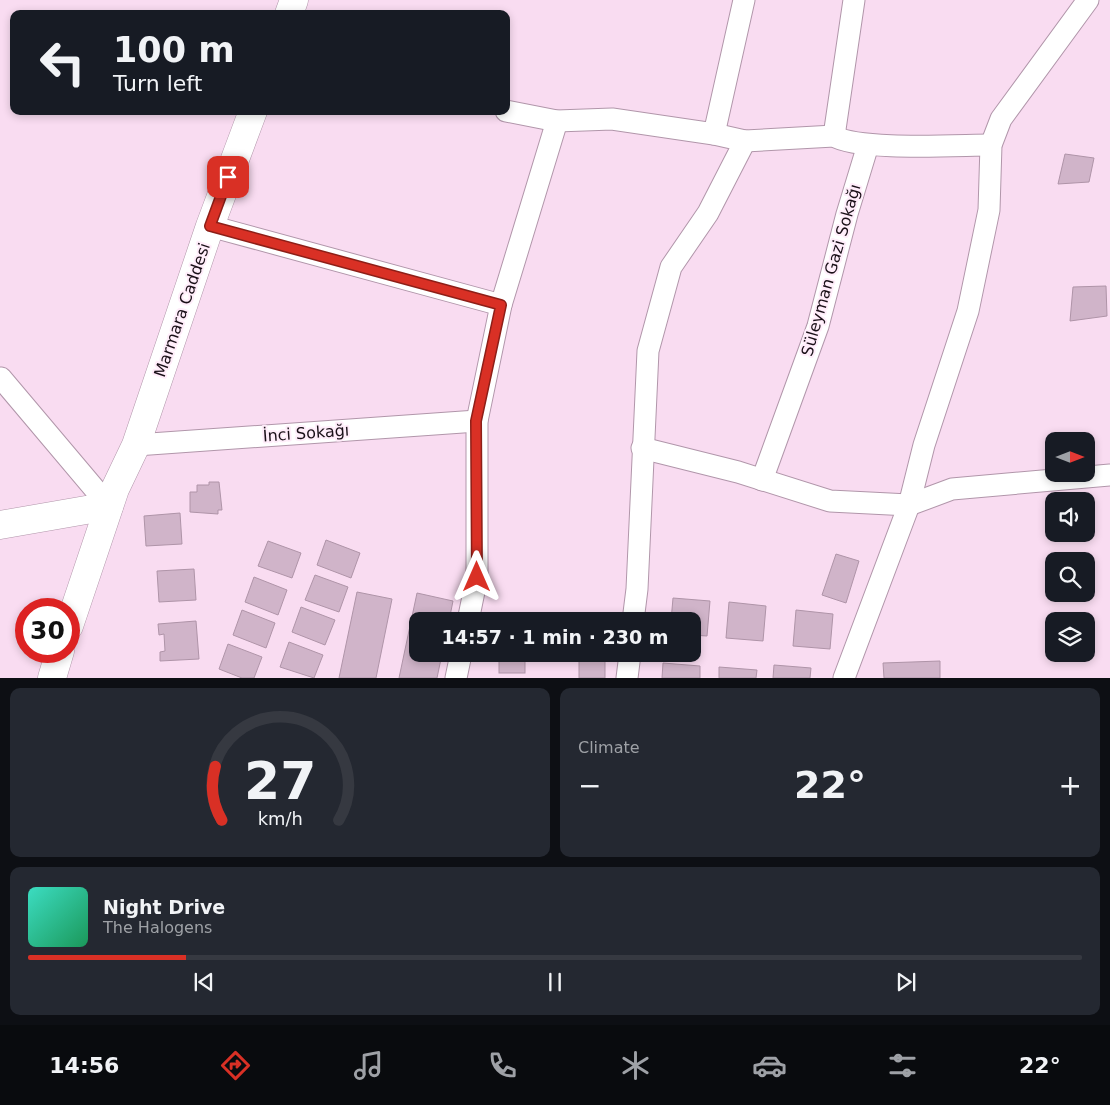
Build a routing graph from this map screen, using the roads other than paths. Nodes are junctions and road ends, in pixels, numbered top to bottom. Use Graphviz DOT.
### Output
graph roads {
  1 [pos="744,0"];
  2 [pos="854,0"];
  3 [pos="1088,0"];
  4 [pos="510,112"];
  5 [pos="252,115"];
  6 [pos="557,121"];
  7 [pos="714,134"];
  8 [pos="834,136"];
  9 [pos="745,141"];
  10 [pos="868,145"];
  11 [pos="990,145"];
  12 [pos="210,226"];
  13 [pos="501,305"];
  14 [pos="1,378"];
  15 [pos="476,421"];
  16 [pos="136,445"];
  17 [pos="642,448"];
  18 [pos="1110,476"];
  19 [pos="762,480"];
  20 [pos="909,505"];
  21 [pos="109,506"];
  22 [pos="0,525"];
  23 [pos="78,598"];
  24 [pos="470,612"];
  25 [pos="634,612"];
  26 [pos="459,662"];
  27 [pos="629,662"];
  28 [pos="56,663"];
  29 [pos="52,678"];
  30 [pos="456,678"];
  31 [pos="627,678"];
  32 [pos="844,678"];
  1 -- 7 [label="street"];
  2 -- 8 [label="street"];
  3 -- 11 [label="street"];
  4 -- 6 [label="street"];
  5 -- 12 [label="street, Marmara Caddesi"];
  6 -- 7 [label="street"];
  6 -- 13 [label="street"];
  7 -- 9 [label="street"];
  8 -- 9 [label="street"];
  8 -- 10 [label="street"];
  9 -- 17 [label="street"];
  10 -- 11 [label="street"];
  10 -- 19 [label="street, Süleyman Gazi Sokağı"];
  11 -- 20 [label="street"];
  12 -- 13 [label="street"];
  12 -- 16 [label="street, Marmara Caddesi"];
  13 -- 15 [label="street"];
  14 -- 21 [label="street"];
  15 -- 16 [label="street, İnci Sokağı"];
  15 -- 24 [label="street"];
  16 -- 21 [label="street, Marmara Caddesi"];
  17 -- 19 [label="street"];
  17 -- 25 [label="street"];
  18 -- 20 [label="street"];
  19 -- 20 [label="street"];
  20 -- 32 [label="street"];
  21 -- 22 [label="street"];
  21 -- 23 [label="street, Marmara Caddesi"];
  26 -- 30 [label="street"];
  27 -- 31 [label="street"];
  28 -- 29 [label="street"];
}
